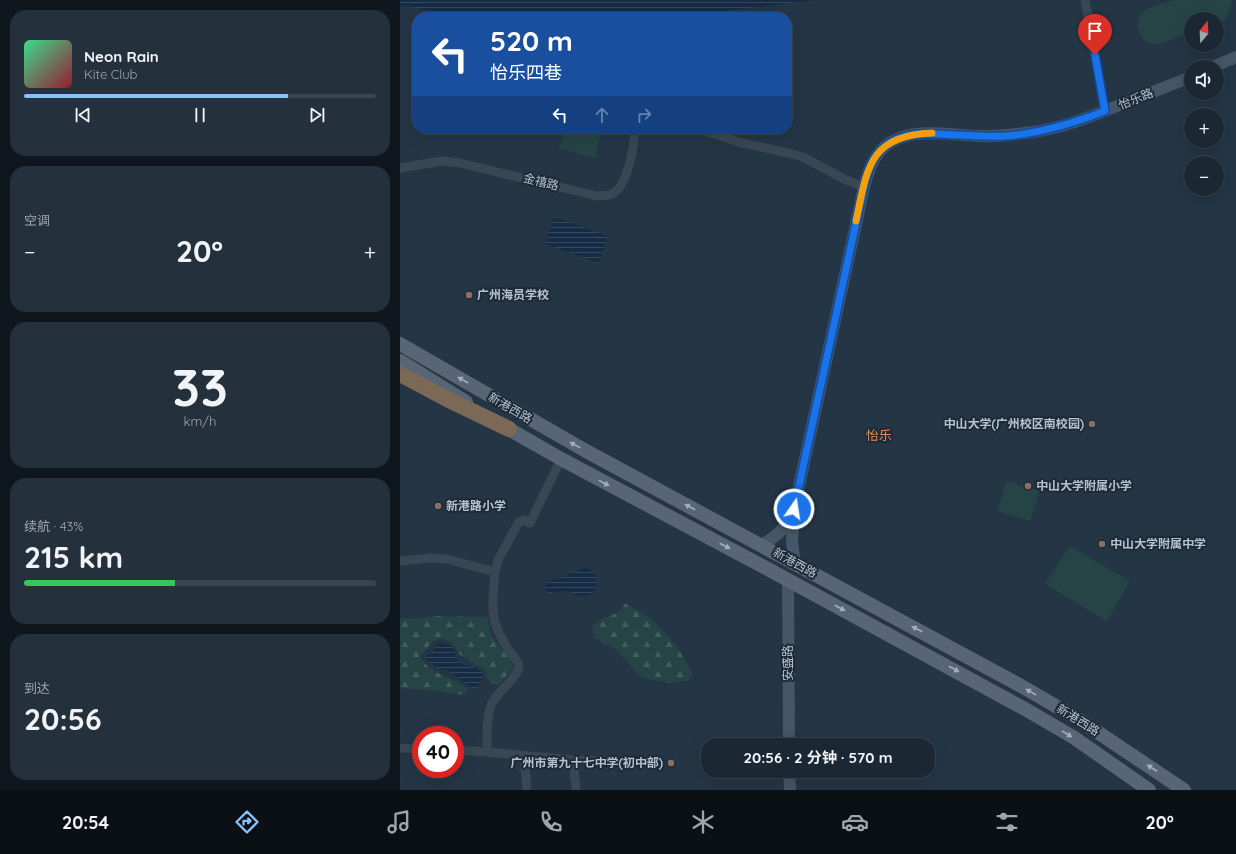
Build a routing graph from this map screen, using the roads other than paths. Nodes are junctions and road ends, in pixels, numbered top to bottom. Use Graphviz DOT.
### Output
graph roads {
  1 [pos="1086,0"];
  2 [pos="1236,56"];
  3 [pos="1224,62"];
  4 [pos="1184,80"];
  5 [pos="1105,111"];
  6 [pos="634,134"];
  7 [pos="715,134"];
  8 [pos="400,168"];
  9 [pos="864,186"];
  10 [pos="400,344"];
  11 [pos="400,361"];
  12 [pos="400,374"];
  13 [pos="400,382"];
  14 [pos="509,430"];
  15 [pos="561,459"];
  16 [pos="794,509"];
  17 [pos="761,545"];
  18 [pos="400,561"];
  19 [pos="795,563"];
  20 [pos="495,572"];
  21 [pos="788,580"];
  22 [pos="789,738"];
  23 [pos="400,748"];
  24 [pos="412,749"];
  25 [pos="464,751"];
  26 [pos="487,752"];
  27 [pos="524,756"];
  28 [pos="573,760"];
  29 [pos="623,762"];
  30 [pos="790,778"];
  31 [pos="527,790"];
  32 [pos="576,790"];
  33 [pos="790,790"];
  34 [pos="1149,790"];
  35 [pos="1184,790"];
  1 -- 5 [label="street"];
  2 -- 3 [label="street"];
  4 -- 5 [label="street, 怡乐路"];
  5 -- 9 [label="street, 怡乐路"];
  6 -- 8 [label="street, 金禧路"];
  7 -- 9 [label="street"];
  9 -- 16 [label="street, 怡乐路"];
  17 -- 10 [label="main road, 新港西路, one-way"];
  11 -- 14 [label="main road, 新港西路"];
  12 -- 14 [label="highway"];
  13 -- 14 [label="main road"];
  14 -- 15 [label="main road, 新港西路"];
  15 -- 20 [label="street"];
  15 -- 21 [label="main road, 新港西路, one-way"];
  16 -- 17 [label="street"];
  16 -- 19 [label="street"];
  17 -- 19 [label="main road, 新港西路"];
  18 -- 20 [label="street"];
  35 -- 19 [label="main road, 新港西路, one-way"];
  20 -- 26 [label="street"];
  21 -- 22 [label="street, 安盛路"];
  21 -- 34 [label="main road, 新港西路, one-way"];
  23 -- 24 [label="street"];
  25 -- 26 [label="street"];
  26 -- 27 [label="street"];
  27 -- 28 [label="street"];
  27 -- 31 [label="street"];
  28 -- 29 [label="street"];
  28 -- 32 [label="street"];
  30 -- 33 [label="street"];
}
